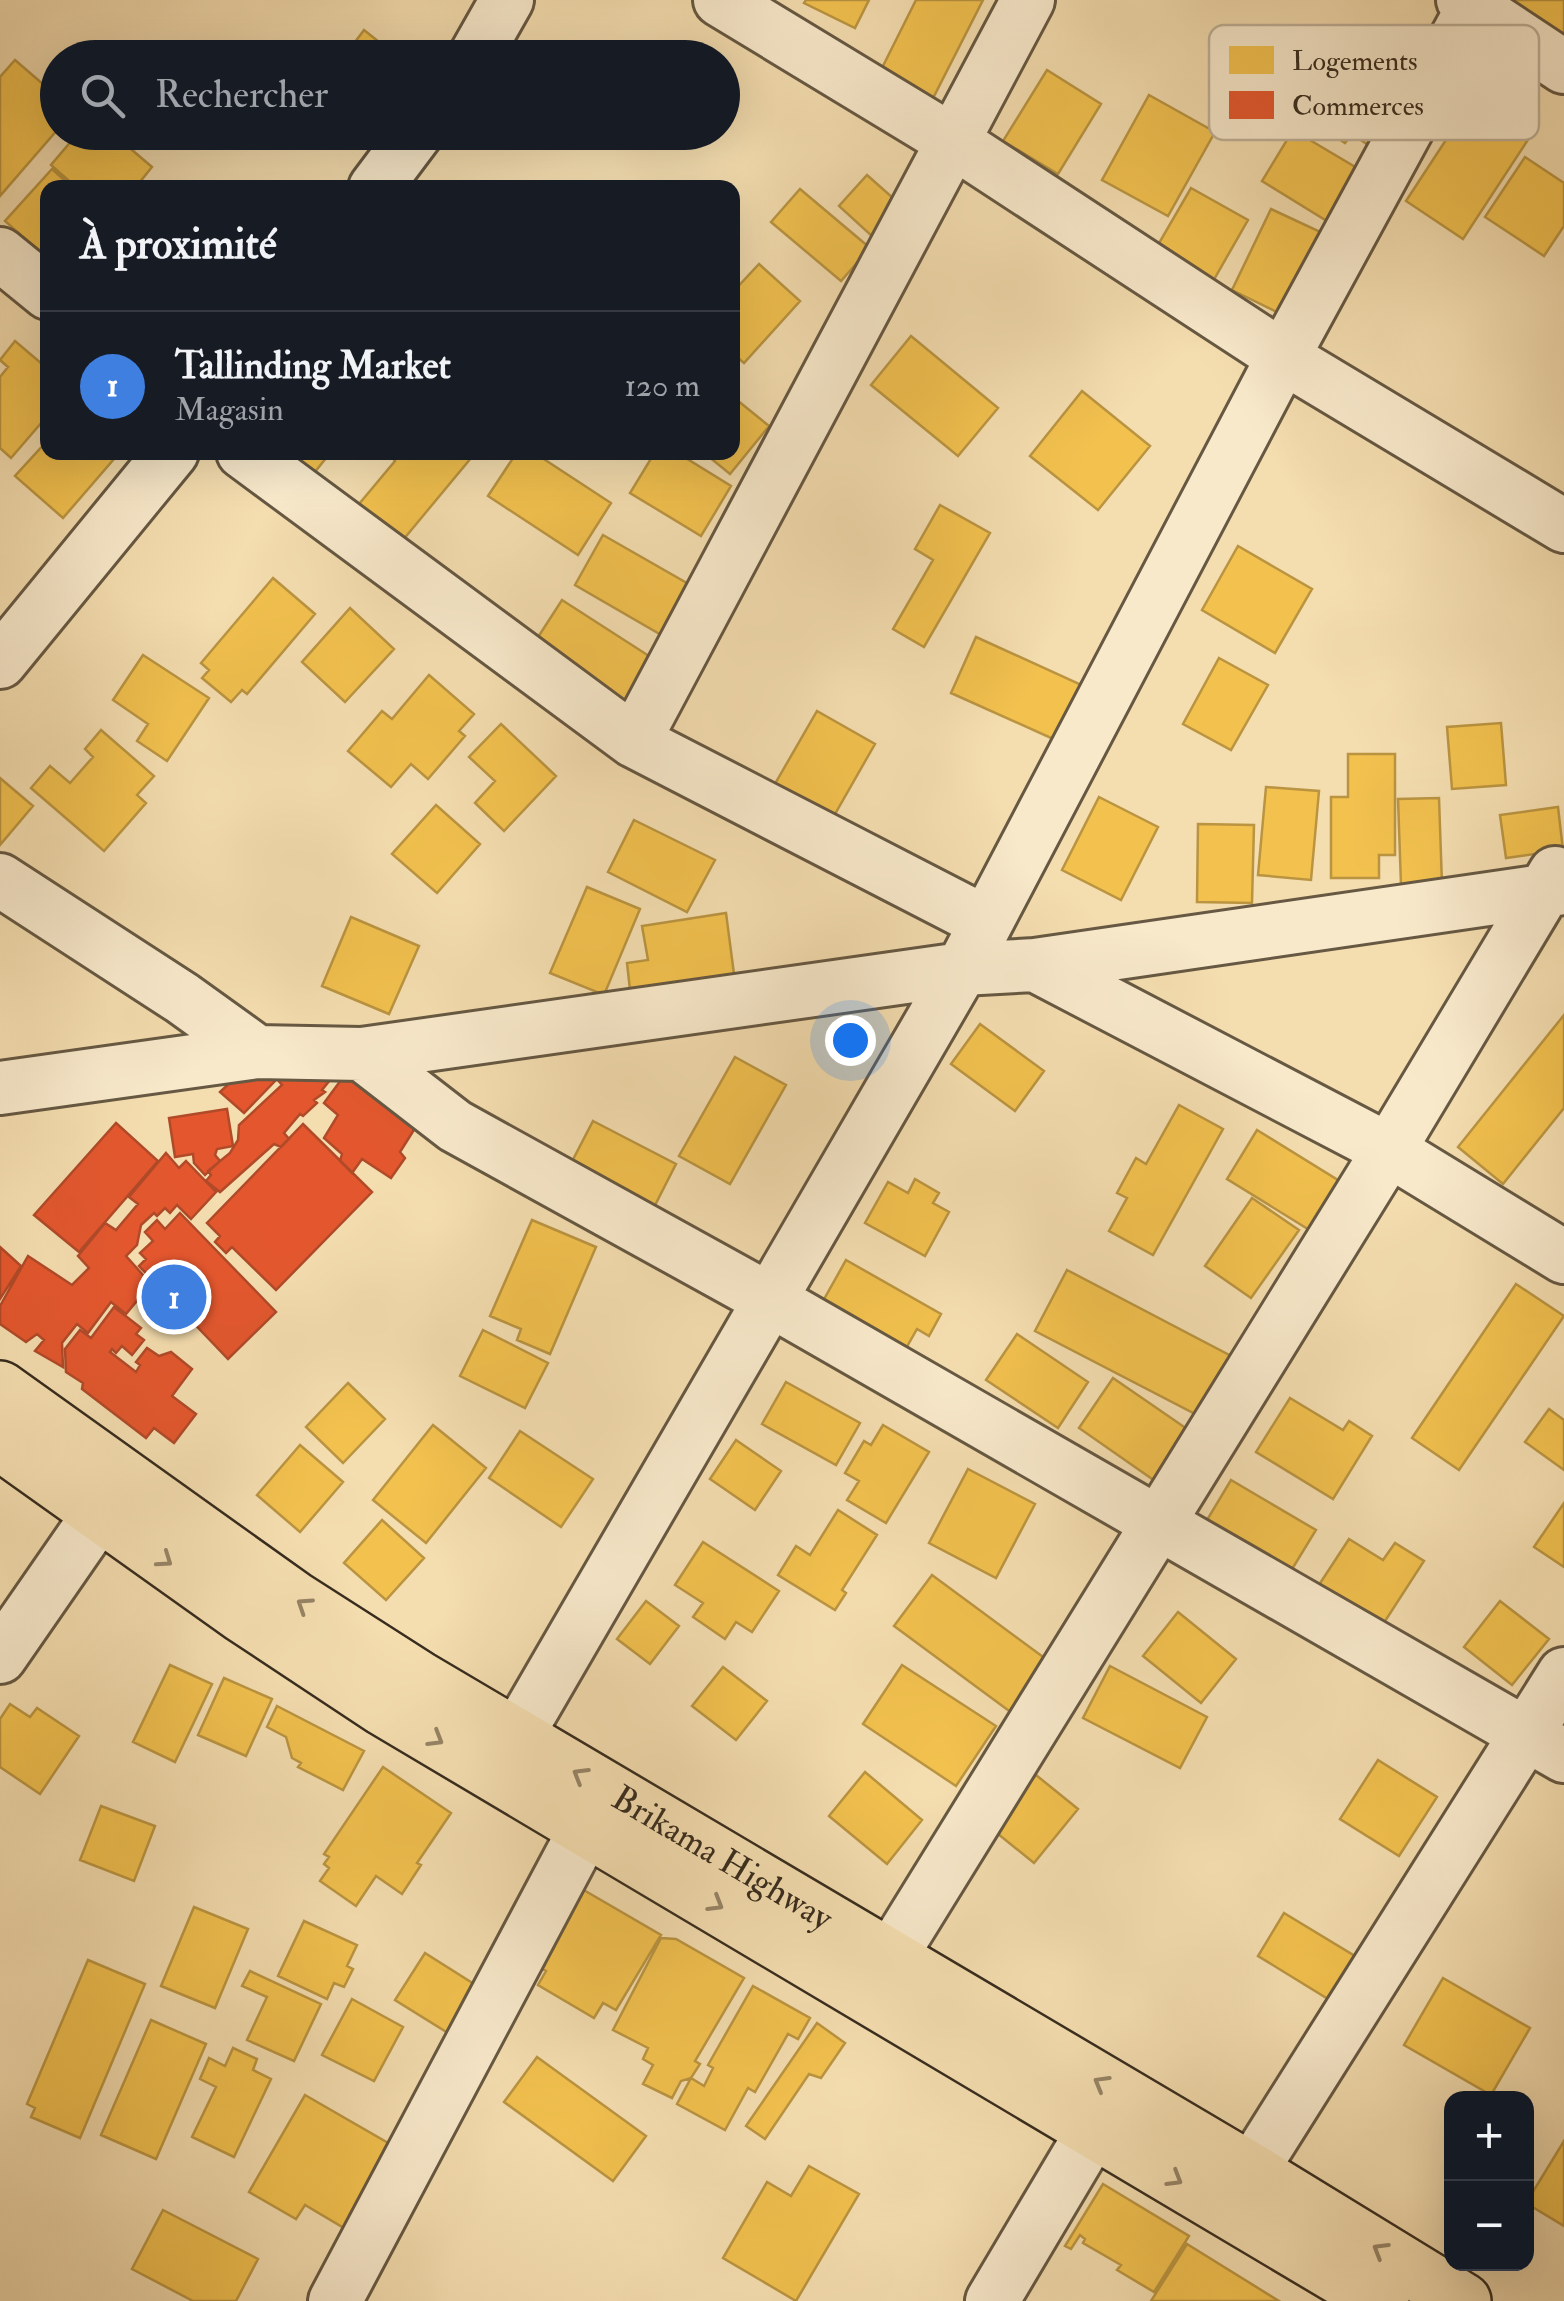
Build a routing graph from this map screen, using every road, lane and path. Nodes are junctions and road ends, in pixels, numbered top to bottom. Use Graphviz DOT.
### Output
graph roads {
  1 [pos="507,0"];
  2 [pos="720,0"];
  3 [pos="1028,0"];
  4 [pos="1471,2"];
  5 [pos="1459,25"];
  6 [pos="1504,25"];
  7 [pos="484,40"];
  8 [pos="1539,50"];
  9 [pos="1564,67"];
  10 [pos="1398,140"];
  11 [pos="954,142"];
  12 [pos="404,150"];
  13 [pos="381,180"];
  14 [pos="0,254"];
  15 [pos="40,287"];
  16 [pos="1283,358"];
  17 [pos="165,460"];
  18 [pos="255,460"];
  19 [pos="1564,526"];
  20 [pos="0,662"];
  21 [pos="634,741"];
  22 [pos="0,880"];
  23 [pos="1556,880"];
  24 [pos="986,922"];
  25 [pos="1035,965"];
  26 [pos="962,969"];
  27 [pos="256,1052"];
  28 [pos="362,1054"];
  29 [pos="0,1088"];
  30 [pos="1390,1150"];
  31 [pos="1564,1257"];
  32 [pos="772,1300"];
  33 [pos="0,1389"];
  34 [pos="0,1442"];
  35 [pos="99,1514"];
  36 [pos="1159,1524"];
  37 [pos="0,1657"];
  38 [pos="1564,1674"];
  39 [pos="516,1737"];
  40 [pos="1544,1746"];
  41 [pos="586,1828"];
  42 [pos="889,1958"];
  43 [pos="1093,2131"];
  44 [pos="1251,2172"];
  45 [pos="1361,2296"];
  46 [pos="336,2301"];
  47 [pos="992,2301"];
  48 [pos="1463,2301"];
  1 -- 7 [label="street"];
  2 -- 11 [label="street"];
  3 -- 11 [label="street"];
  4 -- 5 [label="street"];
  4 -- 6 [label="street"];
  8 -- 9 [label="street"];
  10 -- 16 [label="street"];
  11 -- 16 [label="street"];
  11 -- 21 [label="street"];
  12 -- 13 [label="street"];
  14 -- 15 [label="street"];
  16 -- 19 [label="street"];
  16 -- 24 [label="street"];
  17 -- 20 [label="street"];
  18 -- 21 [label="street"];
  21 -- 24 [label="street"];
  22 -- 27 [label="street"];
  23 -- 25 [label="street"];
  23 -- 30 [label="street"];
  24 -- 26 [label="street"];
  25 -- 26 [label="street"];
  25 -- 30 [label="street"];
  26 -- 28 [label="street"];
  26 -- 32 [label="street"];
  27 -- 28 [label="street"];
  27 -- 29 [label="street"];
  28 -- 32 [label="street"];
  30 -- 31 [label="street"];
  30 -- 36 [label="street"];
  32 -- 36 [label="street"];
  32 -- 39 [label="street"];
  39 -- 33 [label="highway, Brikama Highway, one-way"];
  34 -- 35 [label="highway, Brikama Highway"];
  35 -- 37 [label="street"];
  35 -- 41 [label="highway, Brikama Highway, one-way"];
  36 -- 40 [label="street"];
  36 -- 42 [label="street"];
  38 -- 40 [label="street"];
  42 -- 39 [label="highway, Brikama Highway, one-way"];
  40 -- 44 [label="street"];
  41 -- 43 [label="highway, Brikama Highway, one-way"];
  41 -- 46 [label="street"];
  44 -- 42 [label="highway, Brikama Highway, one-way"];
  43 -- 45 [label="highway, Brikama Highway, one-way"];
  43 -- 47 [label="street"];
  48 -- 44 [label="highway, Brikama Highway, one-way"];
}
